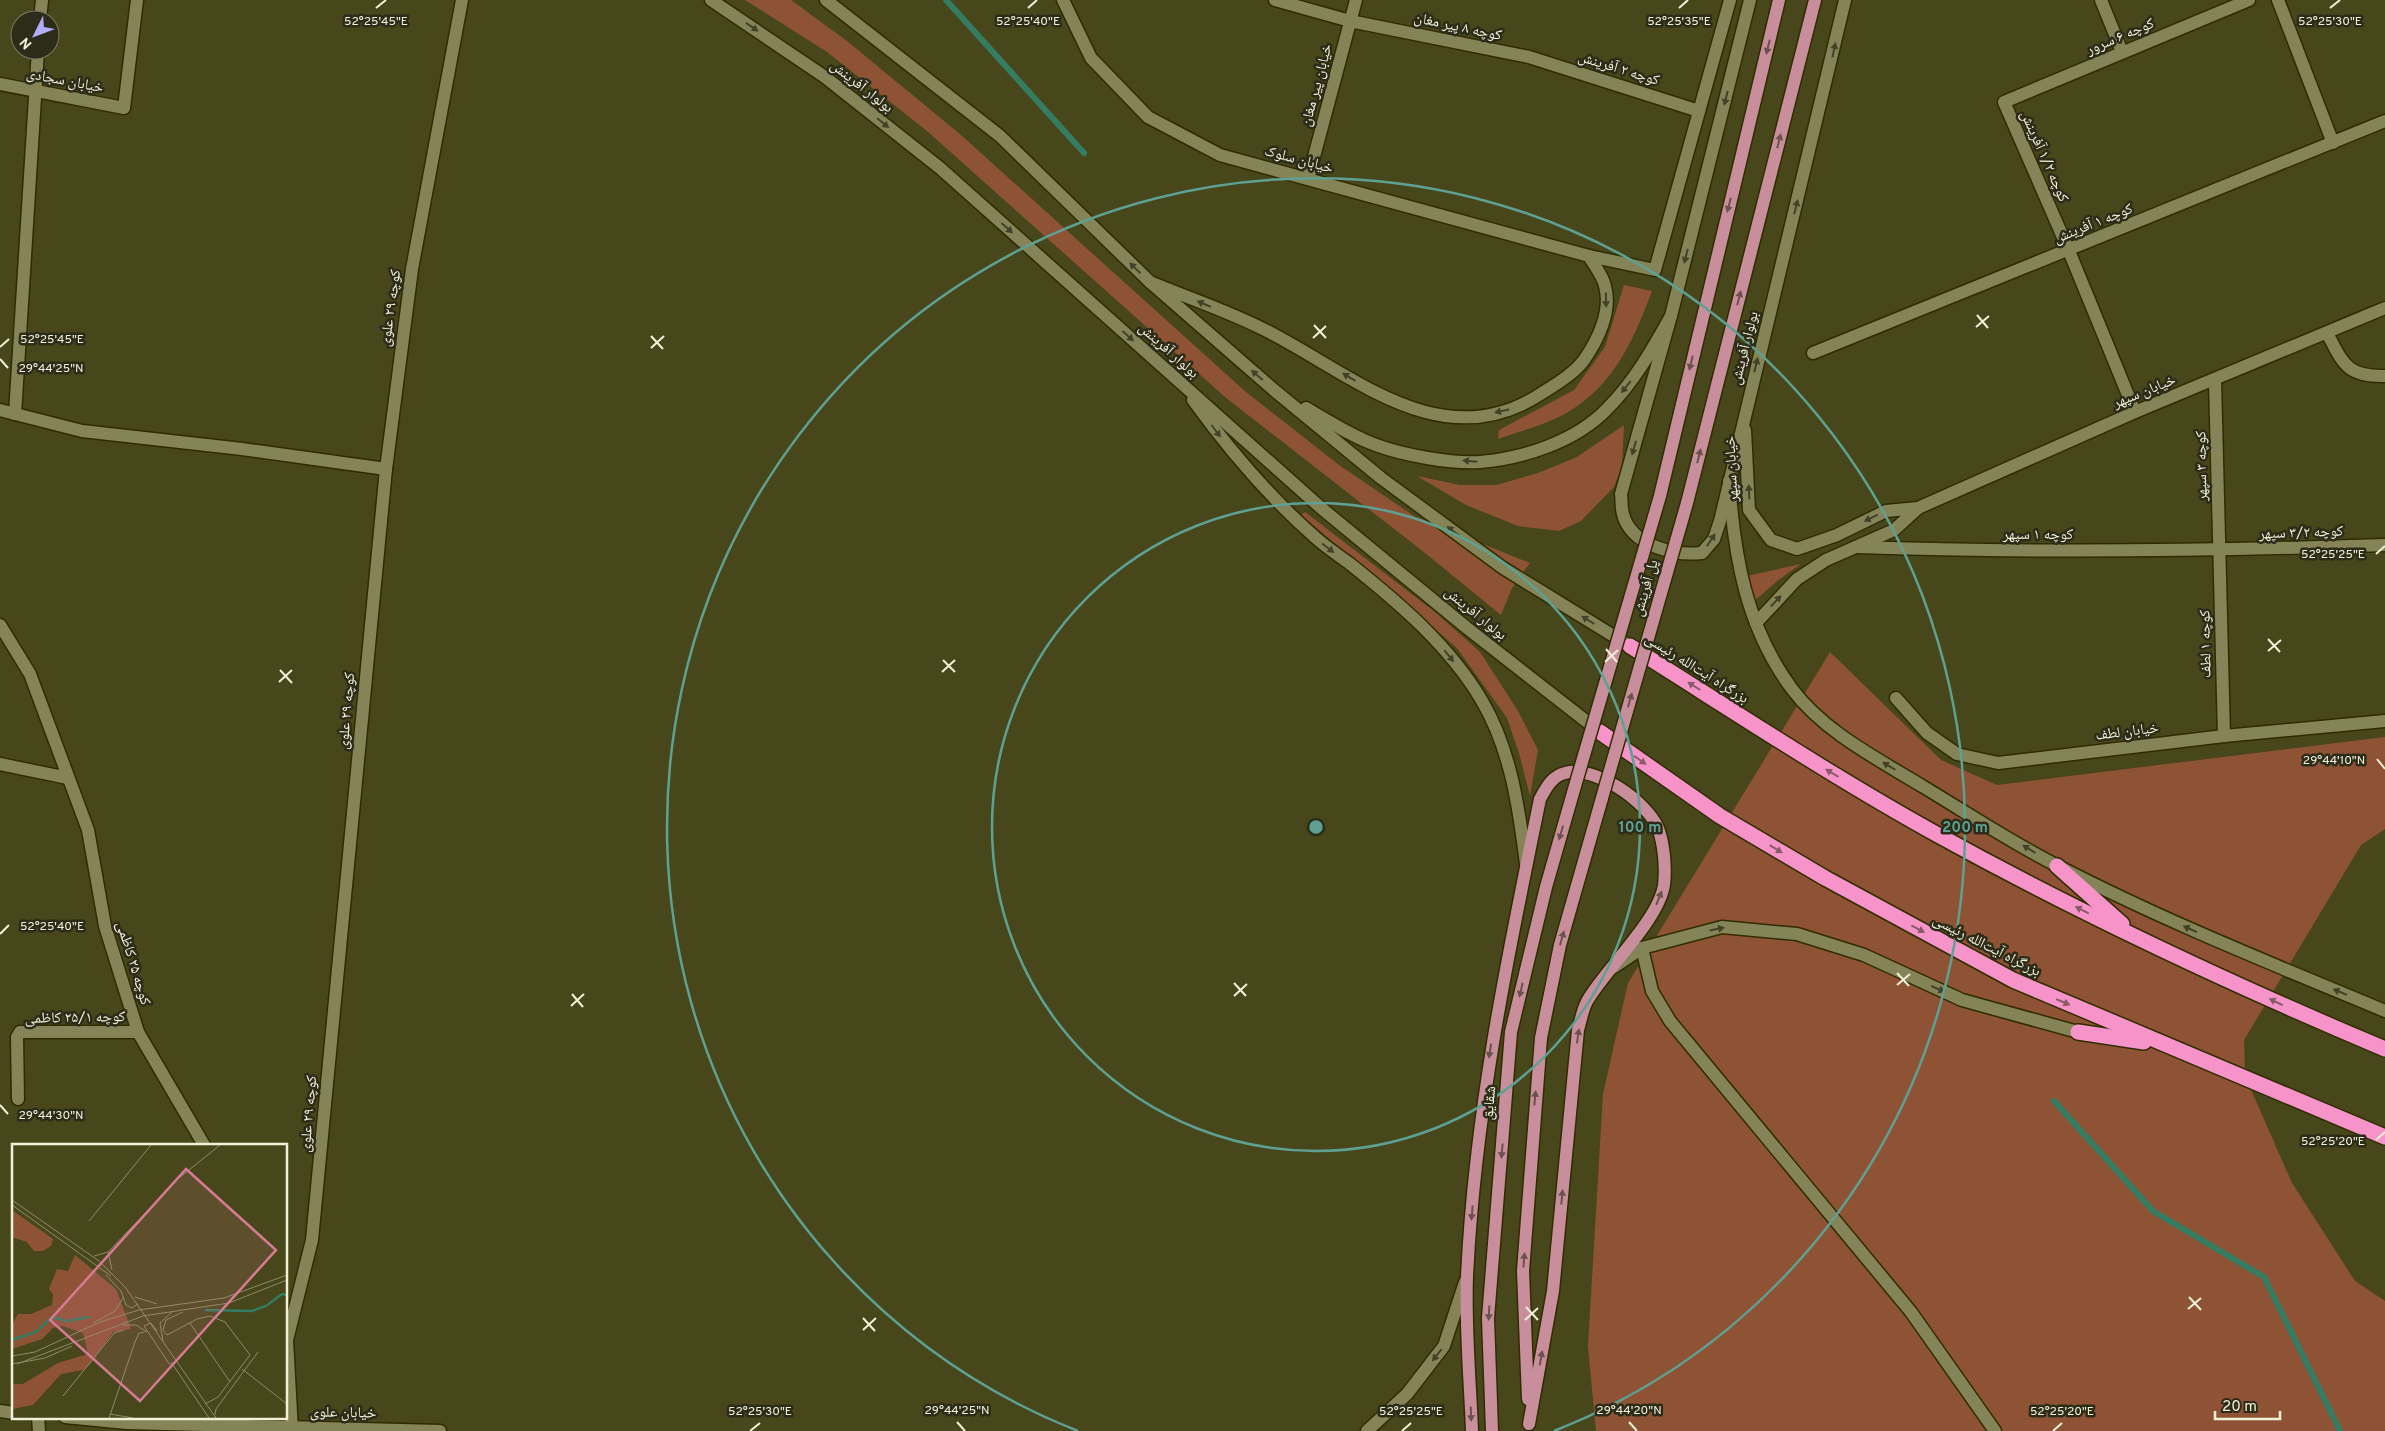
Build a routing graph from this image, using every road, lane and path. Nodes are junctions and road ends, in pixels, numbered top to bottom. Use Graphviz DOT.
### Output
graph roads {
  1 [pos="137,0"];
  2 [pos="462,0"];
  3 [pos="711,0"];
  4 [pos="826,0"];
  5 [pos="1063,0"];
  6 [pos="1274,0"];
  7 [pos="1356,0"];
  8 [pos="1730,0"];
  9 [pos="1750,0"];
  10 [pos="1779,0"];
  11 [pos="1815,0"];
  12 [pos="1845,0"];
  13 [pos="2101,0"];
  14 [pos="2249,0"];
  15 [pos="2278,0"];
  16 [pos="1350,21"];
  17 [pos="2122,52"];
  18 [pos="1529,57"];
  19 [pos="37,60"];
  20 [pos="0,84"];
  21 [pos="34,91"];
  22 [pos="2004,102"];
  23 [pos="1699,110"];
  24 [pos="2385,121"];
  25 [pos="2334,143"];
  26 [pos="1308,178"];
  27 [pos="2069,251"];
  28 [pos="1589,256"];
  29 [pos="1150,282"];
  30 [pos="2385,308"];
  31 [pos="1671,316"];
  32 [pos="2327,332"];
  33 [pos="1813,354"];
  34 [pos="2385,376"];
  35 [pos="1176,378"];
  36 [pos="2215,380"];
  37 [pos="1274,390"];
  38 [pos="0,410"];
  39 [pos="1745,412"];
  40 [pos="2135,412"];
  41 [pos="15,414"];
  42 [pos="386,469"];
  43 [pos="1730,481"];
  44 [pos="1687,503"];
  45 [pos="1918,508"];
  46 [pos="2385,545"];
  47 [pos="1856,547"];
  48 [pos="2219,551"];
  49 [pos="1756,623"];
  50 [pos="0,625"];
  51 [pos="1630,646"];
  52 [pos="1896,698"];
  53 [pos="2385,721"];
  54 [pos="1600,732"];
  55 [pos="2224,736"];
  56 [pos="0,764"];
  57 [pos="68,778"];
  58 [pos="1575,786"];
  59 [pos="1526,866"];
  60 [pos="2057,866"];
  61 [pos="2138,939"];
  62 [pos="1642,948"];
  63 [pos="1608,971"];
  64 [pos="2385,1011"];
  65 [pos="138,1032"];
  66 [pos="2078,1032"];
  67 [pos="2164,1045"];
  68 [pos="2385,1049"];
  69 [pos="18,1099"];
  70 [pos="2385,1137"];
  71 [pos="203,1144"];
  72 [pos="1467,1278"];
  73 [pos="288,1332"];
  74 [pos="288,1370"];
  75 [pos="38,1418"];
  76 [pos="75,1418"];
  77 [pos="188,1421"];
  78 [pos="1530,1427"];
  79 [pos="292,1429"];
  80 [pos="39,1431"];
  81 [pos="440,1431"];
  82 [pos="1367,1431"];
  83 [pos="1472,1431"];
  84 [pos="1492,1431"];
  85 [pos="1995,1431"];
  1 -- 21 [label="street, خیابان سجادی"];
  2 -- 42 [label="street, کوچه ۲۹ علوی"];
  3 -- 35 [label="street, بولوار آفرینش, one-way"];
  29 -- 4 [label="street, one-way"];
  5 -- 26 [label="street, خیابان سلوک"];
  6 -- 16 [label="street, کوچه ۸ پیر مغان"];
  7 -- 16 [label="street, خیابان پیر مغان"];
  8 -- 23 [label="street"];
  9 -- 31 [label="street, one-way"];
  10 -- 58 [label="main road, پل آفرینش, one-way, bridge"];
  44 -- 11 [label="main road, بولوار آفرینش, one-way"];
  39 -- 12 [label="street, بولوار آفرینش, one-way"];
  13 -- 17 [label="street"];
  14 -- 17 [label="street, کوچه ۶ سرور"];
  15 -- 25 [label="street"];
  16 -- 18 [label="street, کوچه ۸ پیر مغان"];
  16 -- 26 [label="street, خیابان پیر مغان"];
  17 -- 22 [label="street, کوچه ۶ سرور"];
  18 -- 23 [label="street, کوچه ۲ آفرینش"];
  19 -- 21 [label="street"];
  20 -- 21 [label="street, خیابان سجادی"];
  21 -- 41 [label="street"];
  22 -- 27 [label="street, کوچه ۱/۲ آفرینش"];
  23 -- 28 [label="street, خیابان سلوک"];
  24 -- 25 [label="street, کوچه ۱ آفرینش"];
  25 -- 27 [label="street, کوچه ۱ آفرینش"];
  26 -- 28 [label="street, خیابان سلوک"];
  27 -- 33 [label="street, کوچه ۱ آفرینش"];
  27 -- 40 [label="street, کوچه ۱/۲ آفرینش"];
  28 -- 29 [label="street, one-way"];
  37 -- 29 [label="street, one-way"];
  30 -- 32 [label="street, خیابان سپهر"];
  31 -- 37 [label="street, one-way"];
  31 -- 43 [label="street, بولوار آفرینش, one-way"];
  32 -- 34 [label="street"];
  32 -- 36 [label="street, خیابان سپهر"];
  35 -- 54 [label="street, بولوار آفرینش"];
  35 -- 59 [label="street, one-way"];
  36 -- 40 [label="street, خیابان سپهر"];
  36 -- 48 [label="street, کوچه ۳ سپهر"];
  51 -- 37 [label="street, one-way"];
  38 -- 41 [label="street"];
  39 -- 43 [label="street, بولوار آفرینش"];
  45 -- 39 [label="street, خیابان سپهر, one-way"];
  40 -- 45 [label="street, خیابان سپهر"];
  41 -- 42 [label="street"];
  42 -- 73 [label="street, کوچه ۲۹ علوی"];
  43 -- 49 [label="street"];
  78 -- 44 [label="main road, پل آفرینش, one-way, bridge"];
  45 -- 47 [label="street, خیابان سپهر"];
  46 -- 48 [label="street, کوچه ۳/۲ سپهر"];
  47 -- 48 [label="street, کوچه ۱ سپهر"];
  49 -- 47 [label="street, خیابان سپهر, one-way"];
  48 -- 55 [label="street, کوچه ۱ لطف"];
  60 -- 49 [label="street, one-way"];
  50 -- 57 [label="street, کوچه ۲۵ کاظمی"];
  61 -- 51 [label="highway, بزرگراه آیت‌الله رئیسی, one-way"];
  52 -- 55 [label="street, خیابان لطف"];
  53 -- 55 [label="street, خیابان لطف"];
  54 -- 67 [label="highway, بزرگراه آیت‌الله رئیسی, one-way"];
  56 -- 57 [label="street"];
  57 -- 65 [label="street, کوچه ۲۵ کاظمی"];
  58 -- 84 [label="main road, شقایق, one-way"];
  63 -- 59 [label="main road, one-way"];
  59 -- 72 [label="main road, one-way"];
  60 -- 61 [label="highway"];
  64 -- 60 [label="street, one-way"];
  68 -- 61 [label="highway, بزرگراه آیت‌الله رئیسی, one-way"];
  62 -- 63 [label="street"];
  62 -- 66 [label="street, one-way"];
  62 -- 85 [label="street"];
  78 -- 63 [label="main road, one-way"];
  65 -- 69 [label="street, کوچه ۲۵/۱ کاظمی"];
  65 -- 71 [label="street, کوچه ۲۵ کاظمی"];
  66 -- 67 [label="highway"];
  67 -- 70 [label="highway, بزرگراه آیت‌الله رئیسی"];
  72 -- 82 [label="street, one-way"];
  72 -- 83 [label="main road, one-way"];
  74 -- 79 [label="street, کوچه ۲۹ علوی"];
  75 -- 80 [label="street"];
  76 -- 77 [label="street, خیابان علوی"];
  77 -- 79 [label="street, خیابان علوی"];
  79 -- 81 [label="street, خیابان علوی"];
}
